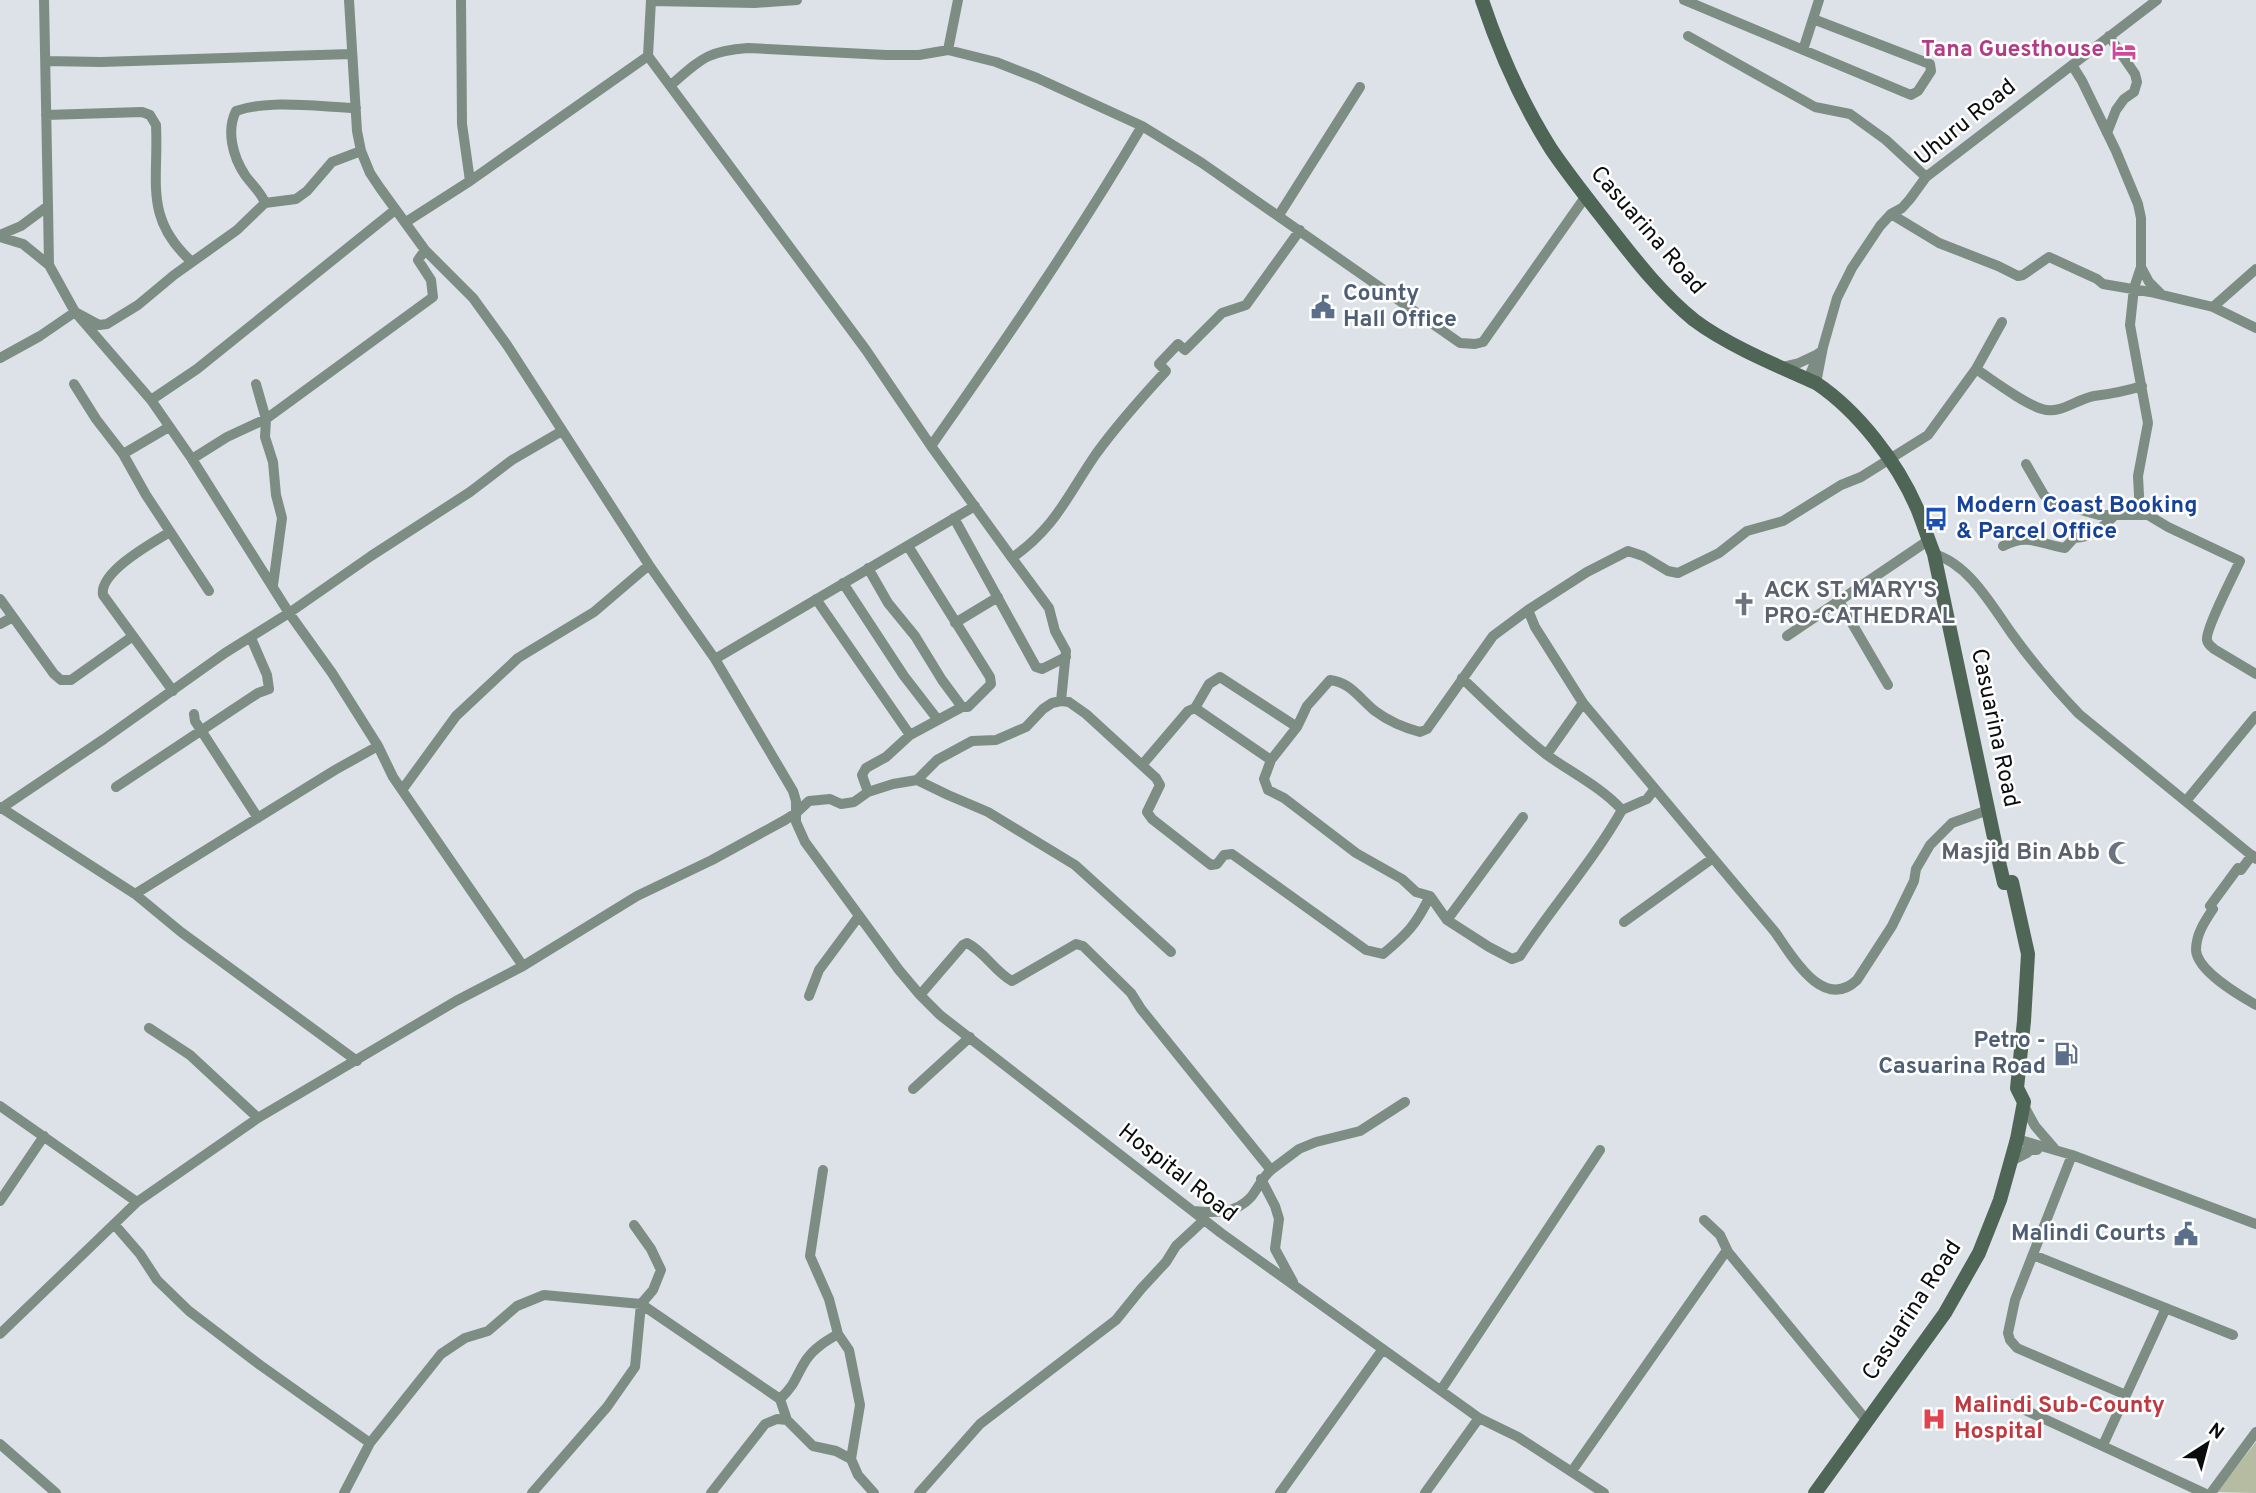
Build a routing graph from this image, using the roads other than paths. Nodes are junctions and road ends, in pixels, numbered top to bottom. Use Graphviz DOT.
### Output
graph roads {
  1 [pos="44,0"];
  2 [pos="349,0"];
  3 [pos="461,0"];
  4 [pos="797,0"];
  5 [pos="958,0"];
  6 [pos="1482,0"];
  7 [pos="1684,0"];
  8 [pos="1819,0"];
  9 [pos="2138,0"];
  10 [pos="2157,0"];
  11 [pos="651,1"];
  12 [pos="2148,7"];
  13 [pos="1813,19"];
  14 [pos="1688,36"];
  15 [pos="2109,36"];
  16 [pos="948,50"];
  17 [pos="1803,50"];
  18 [pos="351,54"];
  19 [pos="649,56"];
  20 [pos="46,61"];
  21 [pos="2072,65"];
  22 [pos="671,85"];
  23 [pos="1360,87"];
  24 [pos="356,108"];
  25 [pos="46,116"];
  26 [pos="1142,126"];
  27 [pos="2108,133"];
  28 [pos="361,150"];
  29 [pos="1926,177"];
  30 [pos="470,181"];
  31 [pos="1586,196"];
  32 [pos="265,203"];
  33 [pos="48,206"];
  34 [pos="395,209"];
  35 [pos="1891,214"];
  36 [pos="1279,215"];
  37 [pos="406,222"];
  38 [pos="1300,230"];
  39 [pos="0,236"];
  40 [pos="425,250"];
  41 [pos="192,262"];
  42 [pos="49,265"];
  43 [pos="2141,267"];
  44 [pos="2256,269"];
  45 [pos="2134,288"];
  46 [pos="2164,297"];
  47 [pos="2213,307"];
  48 [pos="75,312"];
  49 [pos="2002,322"];
  50 [pos="2256,328"];
  51 [pos="1821,355"];
  52 [pos="0,358"];
  53 [pos="1782,366"];
  54 [pos="1976,369"];
  55 [pos="1812,381"];
  56 [pos="74,384"];
  57 [pos="256,384"];
  58 [pos="2142,386"];
  59 [pos="1830,392"];
  60 [pos="150,400"];
  61 [pos="266,419"];
  62 [pos="169,427"];
  63 [pos="562,431"];
  64 [pos="931,446"];
  65 [pos="123,454"];
  66 [pos="192,459"];
  67 [pos="1889,459"];
  68 [pos="2026,464"];
  69 [pos="975,506"];
  70 [pos="2140,514"];
  71 [pos="2115,515"];
  72 [pos="954,518"];
  73 [pos="170,532"];
  74 [pos="908,546"];
  75 [pos="2003,546"];
  76 [pos="1931,547"];
  77 [pos="1012,558"];
  78 [pos="649,565"];
  79 [pos="868,568"];
  80 [pos="843,583"];
  81 [pos="273,585"];
  82 [pos="209,591"];
  83 [pos="998,597"];
  84 [pos="0,599"];
  85 [pos="816,599"];
  86 [pos="1839,601"];
  87 [pos="1528,610"];
  88 [pos="289,613"];
  89 [pos="13,617"];
  90 [pos="956,623"];
  91 [pos="0,625"];
  92 [pos="133,636"];
  93 [pos="1787,636"];
  94 [pos="251,638"];
  95 [pos="1066,657"];
  96 [pos="715,659"];
  97 [pos="2256,674"];
  98 [pos="1462,678"];
  99 [pos="1888,685"];
  100 [pos="173,691"];
  101 [pos="1062,701"];
  102 [pos="1583,704"];
  103 [pos="962,707"];
  104 [pos="1195,708"];
  105 [pos="194,714"];
  106 [pos="2256,716"];
  107 [pos="938,720"];
  108 [pos="1297,727"];
  109 [pos="202,731"];
  110 [pos="910,735"];
  111 [pos="378,746"];
  112 [pos="1547,754"];
  113 [pos="1271,760"];
  114 [pos="1142,765"];
  115 [pos="918,780"];
  116 [pos="116,787"];
  117 [pos="402,790"];
  118 [pos="1654,790"];
  119 [pos="867,792"];
  120 [pos="2186,801"];
  121 [pos="0,808"];
  122 [pos="1622,810"];
  123 [pos="1988,810"];
  124 [pos="796,813"];
  125 [pos="1523,817"];
  126 [pos="258,818"];
  127 [pos="2254,857"];
  128 [pos="1713,858"];
  129 [pos="135,894"];
  130 [pos="1430,896"];
  131 [pos="859,916"];
  132 [pos="1447,919"];
  133 [pos="1624,922"];
  134 [pos="1171,952"];
  135 [pos="523,966"];
  136 [pos="920,995"];
  137 [pos="809,996"];
  138 [pos="2256,1005"];
  139 [pos="149,1028"];
  140 [pos="970,1037"];
  141 [pos="357,1061"];
  142 [pos="913,1089"];
  143 [pos="1405,1101"];
  144 [pos="0,1106"];
  145 [pos="2024,1106"];
  146 [pos="258,1118"];
  147 [pos="2019,1133"];
  148 [pos="44,1136"];
  149 [pos="1600,1150"];
  150 [pos="2061,1152"];
  151 [pos="2011,1161"];
  152 [pos="823,1170"];
  153 [pos="1270,1170"];
  154 [pos="1261,1179"];
  155 [pos="0,1200"];
  156 [pos="137,1202"];
  157 [pos="1193,1211"];
  158 [pos="1204,1220"];
  159 [pos="1704,1220"];
  160 [pos="114,1224"];
  161 [pos="2256,1224"];
  162 [pos="634,1225"];
  163 [pos="1727,1250"];
  164 [pos="2033,1255"];
  165 [pos="1295,1286"];
  166 [pos="641,1304"];
  167 [pos="2166,1308"];
  168 [pos="0,1334"];
  169 [pos="838,1334"];
  170 [pos="2233,1335"];
  171 [pos="1383,1349"];
  172 [pos="1441,1390"];
  173 [pos="2126,1395"];
  174 [pos="780,1399"];
  175 [pos="2012,1404"];
  176 [pos="1479,1418"];
  177 [pos="787,1420"];
  178 [pos="1867,1421"];
  179 [pos="2256,1432"];
  180 [pos="370,1443"];
  181 [pos="0,1444"];
  182 [pos="2103,1445"];
  183 [pos="851,1459"];
  184 [pos="1572,1471"];
  185 [pos="56,1493"];
  186 [pos="344,1493"];
  187 [pos="532,1493"];
  188 [pos="711,1493"];
  189 [pos="874,1493"];
  190 [pos="919,1493"];
  191 [pos="1280,1493"];
  192 [pos="1425,1493"];
  193 [pos="1604,1493"];
  194 [pos="1815,1493"];
  195 [pos="2204,1493"];
  196 [pos="2211,1493"];
  1 -- 20 [label="street"];
  2 -- 18 [label="street"];
  3 -- 30 [label="street"];
  4 -- 11 [label="street"];
  5 -- 16 [label="street"];
  6 -- 31 [label="street, Casuarina Road"];
  7 -- 17 [label="street"];
  8 -- 13 [label="street"];
  9 -- 12 [label="street"];
  10 -- 12 [label="street, Uhuru Road"];
  11 -- 19 [label="street"];
  12 -- 15 [label="street, Uhuru Road"];
  13 -- 17 [label="street"];
  13 -- 17 [label="street"];
  14 -- 29 [label="street"];
  15 -- 21 [label="street, Uhuru Road"];
  15 -- 27 [label="street"];
  16 -- 22 [label="street"];
  16 -- 26 [label="street"];
  18 -- 20 [label="street"];
  18 -- 24 [label="street"];
  19 -- 22 [label="street"];
  19 -- 30 [label="street"];
  20 -- 25 [label="street"];
  21 -- 27 [label="street"];
  21 -- 29 [label="street, Uhuru Road"];
  22 -- 64 [label="street"];
  23 -- 36 [label="street"];
  24 -- 28 [label="street"];
  24 -- 32 [label="street"];
  25 -- 33 [label="street"];
  25 -- 41 [label="street"];
  26 -- 36 [label="street"];
  26 -- 64 [label="street"];
  27 -- 43 [label="street"];
  28 -- 32 [label="street"];
  28 -- 34 [label="street"];
  29 -- 35 [label="street, Uhuru Road"];
  30 -- 37 [label="street"];
  31 -- 38 [label="street"];
  31 -- 53 [label="street, Casuarina Road"];
  32 -- 41 [label="street"];
  33 -- 39 [label="street"];
  33 -- 42 [label="street"];
  34 -- 37 [label="street"];
  34 -- 60 [label="street"];
  35 -- 45 [label="street"];
  35 -- 51 [label="street, Uhuru Road"];
  36 -- 38 [label="street"];
  37 -- 40 [label="street"];
  38 -- 77 [label="street"];
  39 -- 42 [label="street"];
  40 -- 61 [label="street"];
  40 -- 63 [label="street, Hospital Road"];
  41 -- 48 [label="street"];
  42 -- 48 [label="street"];
  43 -- 45 [label="street"];
  43 -- 46 [label="street"];
  44 -- 47 [label="street"];
  45 -- 46 [label="street"];
  45 -- 58 [label="street"];
  46 -- 47 [label="street"];
  47 -- 50 [label="street"];
  48 -- 52 [label="street"];
  48 -- 60 [label="street"];
  49 -- 54 [label="street"];
  51 -- 53 [label="street"];
  51 -- 55 [label="street, Uhuru Road"];
  51 -- 59 [label="street"];
  53 -- 55 [label="street, Casuarina Road"];
  54 -- 58 [label="street"];
  54 -- 67 [label="street"];
  55 -- 59 [label="street, Casuarina Road"];
  56 -- 65 [label="street"];
  57 -- 61 [label="street"];
  58 -- 70 [label="street"];
  59 -- 67 [label="street, Casuarina Road"];
  60 -- 62 [label="street"];
  61 -- 66 [label="street"];
  61 -- 81 [label="street"];
  62 -- 65 [label="street"];
  62 -- 66 [label="street"];
  63 -- 78 [label="street, Hospital Road"];
  63 -- 88 [label="street"];
  64 -- 69 [label="street"];
  65 -- 73 [label="street"];
  66 -- 81 [label="street"];
  67 -- 76 [label="street, Casuarina Road"];
  67 -- 87 [label="street"];
  68 -- 71 [label="street"];
  69 -- 72 [label="street"];
  69 -- 77 [label="street"];
  70 -- 71 [label="street"];
  70 -- 97 [label="street"];
  71 -- 75 [label="street"];
  72 -- 74 [label="street"];
  72 -- 83 [label="street"];
  73 -- 82 [label="street"];
  73 -- 92 [label="street"];
  74 -- 79 [label="street"];
  74 -- 90 [label="street"];
  76 -- 86 [label="street"];
  76 -- 120 [label="street"];
  76 -- 123 [label="street, Casuarina Road"];
  77 -- 95 [label="street"];
  78 -- 96 [label="street, Hospital Road"];
  78 -- 117 [label="street"];
  79 -- 80 [label="street"];
  79 -- 103 [label="street"];
  80 -- 85 [label="street"];
  80 -- 107 [label="street"];
  81 -- 88 [label="street"];
  83 -- 90 [label="street"];
  83 -- 95 [label="street"];
  84 -- 89 [label="street"];
  85 -- 96 [label="street"];
  85 -- 110 [label="street"];
  86 -- 93 [label="street"];
  86 -- 99 [label="street"];
  87 -- 98 [label="street"];
  87 -- 102 [label="street"];
  88 -- 94 [label="street"];
  88 -- 111 [label="street"];
  89 -- 91 [label="street"];
  89 -- 92 [label="street"];
  90 -- 103 [label="street"];
  92 -- 100 [label="street"];
  94 -- 100 [label="street"];
  94 -- 109 [label="street"];
  95 -- 101 [label="street"];
  96 -- 124 [label="street, Hospital Road"];
  98 -- 108 [label="street"];
  98 -- 112 [label="street"];
  100 -- 121 [label="street"];
  101 -- 114 [label="street"];
  101 -- 115 [label="street"];
  102 -- 112 [label="street"];
  102 -- 118 [label="street"];
  103 -- 107 [label="street"];
  104 -- 108 [label="street"];
  104 -- 113 [label="street"];
  104 -- 114 [label="street"];
  105 -- 109 [label="street"];
  106 -- 120 [label="street"];
  107 -- 110 [label="street"];
  108 -- 113 [label="street"];
  109 -- 116 [label="street"];
  109 -- 126 [label="street"];
  110 -- 119 [label="street"];
  111 -- 117 [label="street"];
  111 -- 126 [label="street"];
  112 -- 122 [label="street"];
  113 -- 130 [label="street"];
  114 -- 130 [label="street"];
  115 -- 119 [label="street"];
  115 -- 134 [label="street"];
  117 -- 135 [label="street"];
  118 -- 122 [label="street"];
  118 -- 128 [label="street"];
  119 -- 124 [label="street"];
  120 -- 127 [label="street"];
  121 -- 129 [label="street"];
  122 -- 132 [label="street"];
  123 -- 128 [label="street"];
  123 -- 145 [label="street, Casuarina Road"];
  124 -- 131 [label="street, Hospital Road"];
  124 -- 135 [label="street"];
  125 -- 132 [label="street"];
  126 -- 129 [label="street"];
  127 -- 138 [label="street"];
  128 -- 133 [label="street"];
  129 -- 141 [label="street"];
  130 -- 132 [label="street"];
  131 -- 136 [label="street, Hospital Road"];
  131 -- 137 [label="street"];
  135 -- 141 [label="street"];
  136 -- 140 [label="street, Hospital Road"];
  136 -- 153 [label="street"];
  139 -- 146 [label="street"];
  140 -- 142 [label="street"];
  140 -- 157 [label="street, Hospital Road"];
  141 -- 146 [label="street"];
  143 -- 153 [label="street"];
  144 -- 148 [label="street"];
  145 -- 147 [label="street, Casuarina Road"];
  145 -- 150 [label="street"];
  146 -- 156 [label="street"];
  147 -- 150 [label="street"];
  147 -- 151 [label="street, Casuarina Road"];
  148 -- 155 [label="street"];
  148 -- 156 [label="street"];
  149 -- 172 [label="street"];
  150 -- 151 [label="street"];
  150 -- 161 [label="street"];
  150 -- 164 [label="street"];
  151 -- 178 [label="street, Casuarina Road"];
  152 -- 169 [label="street"];
  153 -- 154 [label="street"];
  154 -- 157 [label="street"];
  154 -- 165 [label="street"];
  156 -- 160 [label="street"];
  157 -- 158 [label="street, Hospital Road"];
  158 -- 165 [label="street, Hospital Road"];
  158 -- 190 [label="street"];
  159 -- 163 [label="street"];
  160 -- 168 [label="street"];
  160 -- 180 [label="street"];
  162 -- 166 [label="street"];
  163 -- 178 [label="street"];
  163 -- 184 [label="street"];
  164 -- 167 [label="street"];
  164 -- 173 [label="street"];
  165 -- 171 [label="street, Hospital Road"];
  166 -- 174 [label="street"];
  166 -- 180 [label="street"];
  166 -- 187 [label="street"];
  167 -- 170 [label="street"];
  167 -- 173 [label="street"];
  169 -- 174 [label="street"];
  169 -- 183 [label="street"];
  171 -- 172 [label="street, Hospital Road"];
  171 -- 191 [label="street"];
  172 -- 176 [label="street, Hospital Road"];
  173 -- 182 [label="street"];
  174 -- 177 [label="street"];
  175 -- 182 [label="street"];
  176 -- 184 [label="street, Hospital Road"];
  176 -- 192 [label="street"];
  177 -- 183 [label="street"];
  177 -- 188 [label="street"];
  178 -- 194 [label="street, Casuarina Road"];
  179 -- 196 [label="street"];
  180 -- 186 [label="street"];
  181 -- 185 [label="street"];
  182 -- 195 [label="street"];
  183 -- 189 [label="street"];
  184 -- 193 [label="street, Hospital Road"];
}
